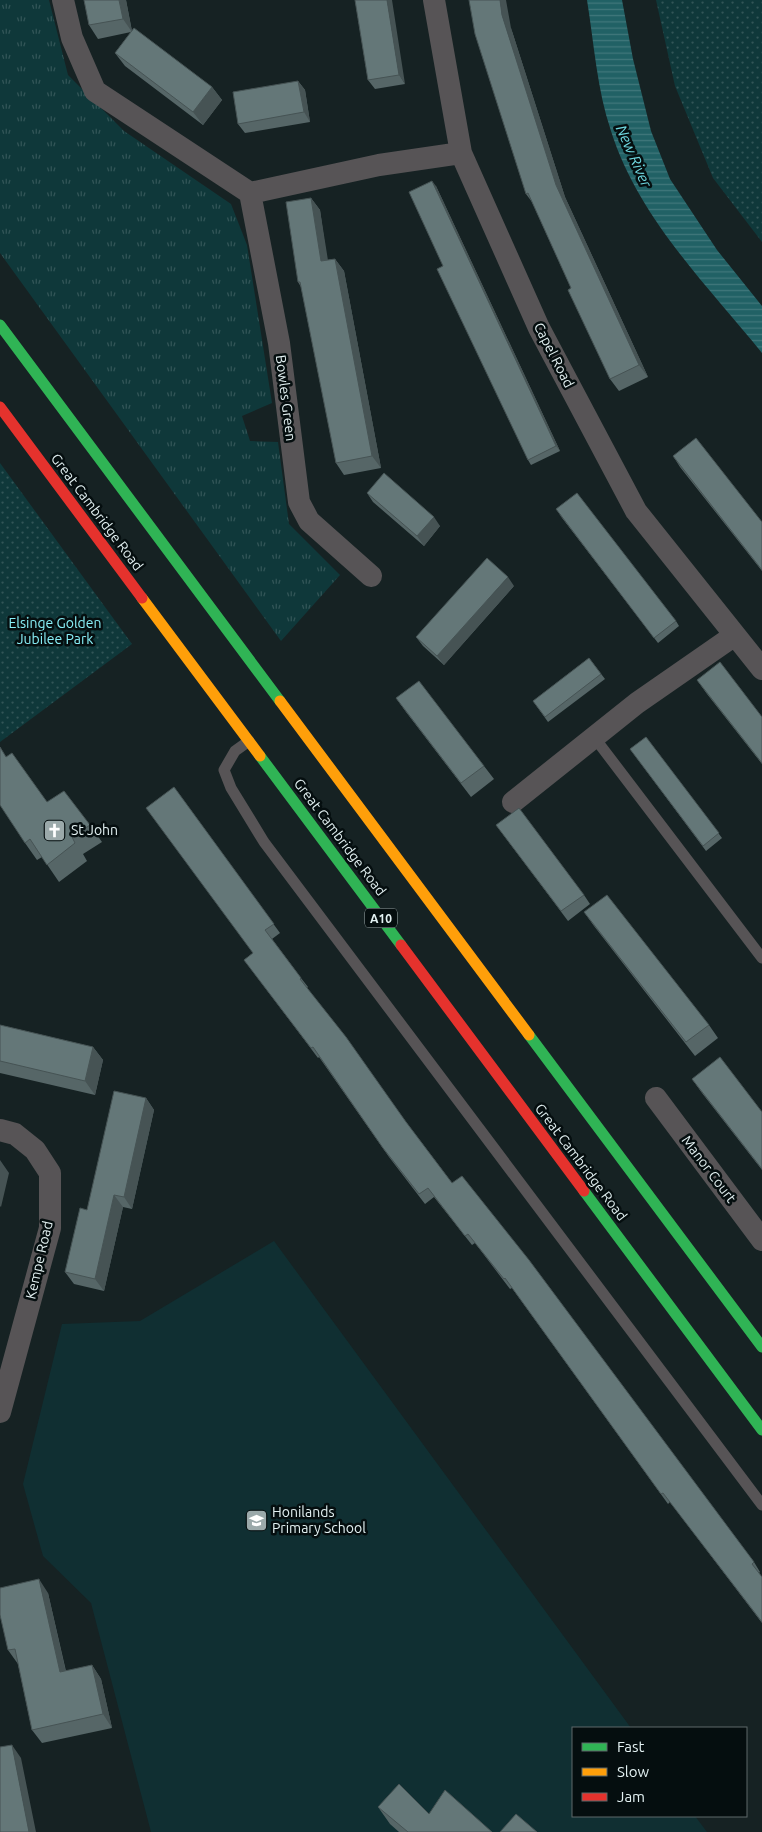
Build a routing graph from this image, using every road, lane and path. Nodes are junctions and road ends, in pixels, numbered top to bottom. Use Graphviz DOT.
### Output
graph roads {
  1 [pos="63,0"];
  2 [pos="434,0"];
  3 [pos="461,153"];
  4 [pos="250,193"];
  5 [pos="0,325"];
  6 [pos="0,407"];
  7 [pos="371,576"];
  8 [pos="735,635"];
  9 [pos="762,669"];
  10 [pos="594,737"];
  11 [pos="249,741"];
  12 [pos="513,802"];
  13 [pos="762,958"];
  14 [pos="656,1098"];
  15 [pos="0,1130"];
  16 [pos="762,1240"];
  17 [pos="762,1347"];
  18 [pos="0,1412"];
  19 [pos="762,1430"];
  20 [pos="762,1505"];
  1 -- 4 [label="street"];
  2 -- 3 [label="street, Capel Road"];
  3 -- 4 [label="street"];
  3 -- 8 [label="street, Capel Road"];
  4 -- 7 [label="street, Bowles Green"];
  5 -- 17 [label="highway"];
  6 -- 11 [label="highway, Great Cambridge Road / A10"];
  8 -- 9 [label="street, Capel Road"];
  8 -- 10 [label="street"];
  10 -- 12 [label="street"];
  10 -- 13 [label="lane"];
  11 -- 19 [label="highway, Great Cambridge Road / A10"];
  11 -- 20 [label="lane"];
  14 -- 16 [label="street, Manor Court"];
  15 -- 18 [label="street, Kempe Road"];
}
